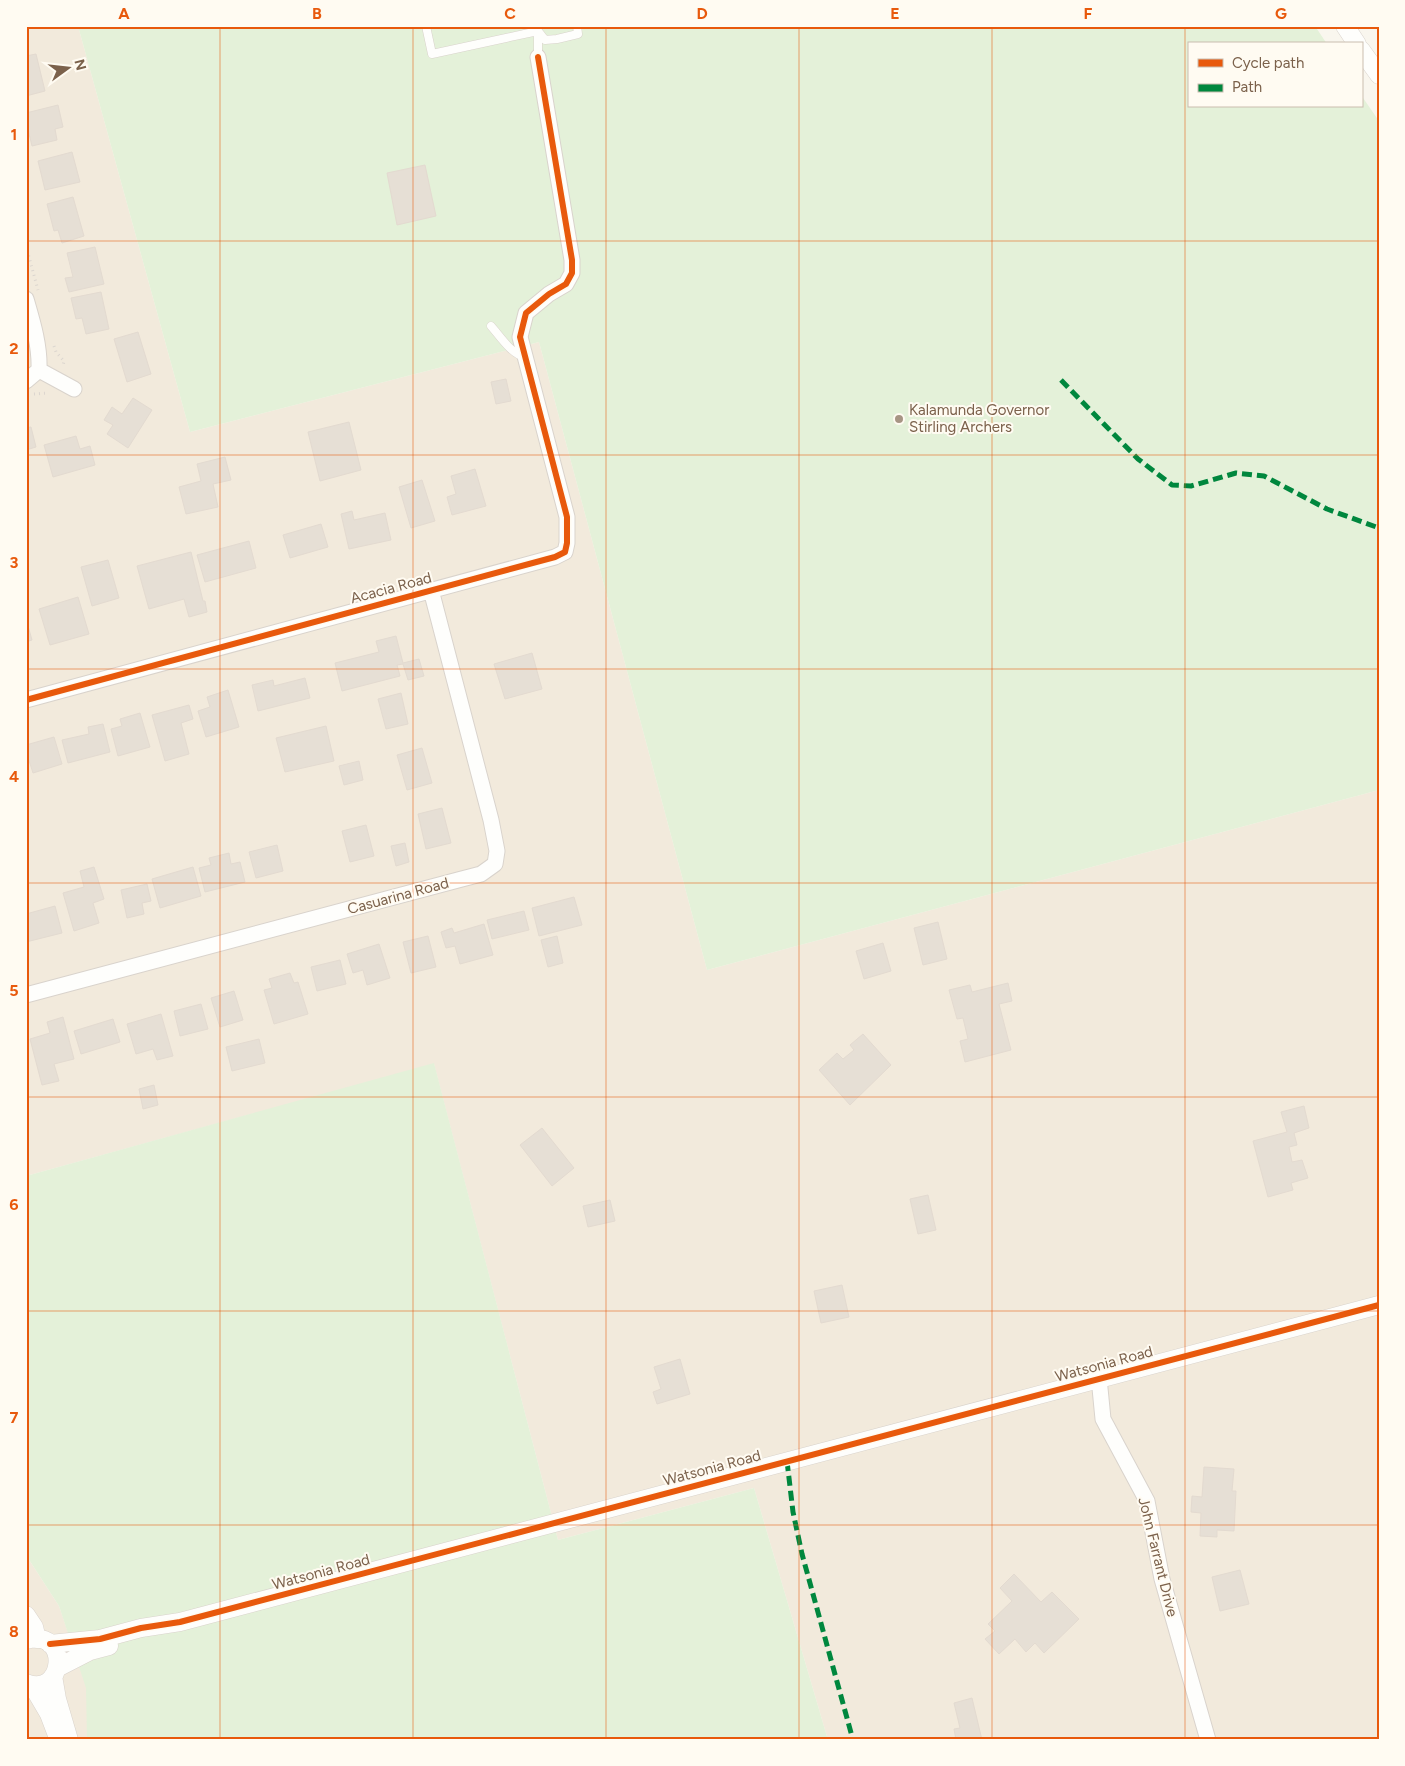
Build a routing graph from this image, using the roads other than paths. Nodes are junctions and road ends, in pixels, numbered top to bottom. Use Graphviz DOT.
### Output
graph roads {
  1 [pos="426,26"];
  2 [pos="576,26"];
  3 [pos="1345,26"];
  4 [pos="538,29"];
  5 [pos="1356,42"];
  6 [pos="1362,51"];
  7 [pos="538,56"];
  8 [pos="1379,75"];
  9 [pos="26,300"];
  10 [pos="491,326"];
  11 [pos="524,356"];
  12 [pos="40,370"];
  13 [pos="26,381"];
  14 [pos="74,390"];
  15 [pos="431,590"];
  16 [pos="26,700"];
  17 [pos="26,995"];
  18 [pos="1379,1305"];
  19 [pos="1099,1378"];
  20 [pos="26,1615"];
  21 [pos="180,1622"];
  22 [pos="38,1641"];
  23 [pos="55,1672"];
  24 [pos="28,1684"];
  25 [pos="59,1740"];
  26 [pos="69,1740"];
  27 [pos="1208,1740"];
  1 -- 4 [label="lane"];
  2 -- 4 [label="lane"];
  3 -- 5 [label="street"];
  4 -- 7 [label="lane"];
  6 -- 8 [label="street"];
  7 -- 11 [label="street"];
  9 -- 12 [label="street"];
  10 -- 11 [label="lane"];
  11 -- 15 [label="street, Acacia Road"];
  12 -- 13 [label="street"];
  12 -- 14 [label="street"];
  15 -- 16 [label="street, Acacia Road"];
  15 -- 17 [label="street, Casuarina Road"];
  18 -- 19 [label="street, Watsonia Road"];
  19 -- 21 [label="street, Watsonia Road"];
  19 -- 27 [label="street, John Farrant Drive"];
  20 -- 22 [label="street"];
  21 -- 22 [label="street, Watsonia Road"];
  21 -- 23 [label="street, Watsonia Road"];
  22 -- 23 [label="street"];
  23 -- 24 [label="street, Watsonia Road"];
  23 -- 26 [label="street"];
  24 -- 25 [label="street"];
}
